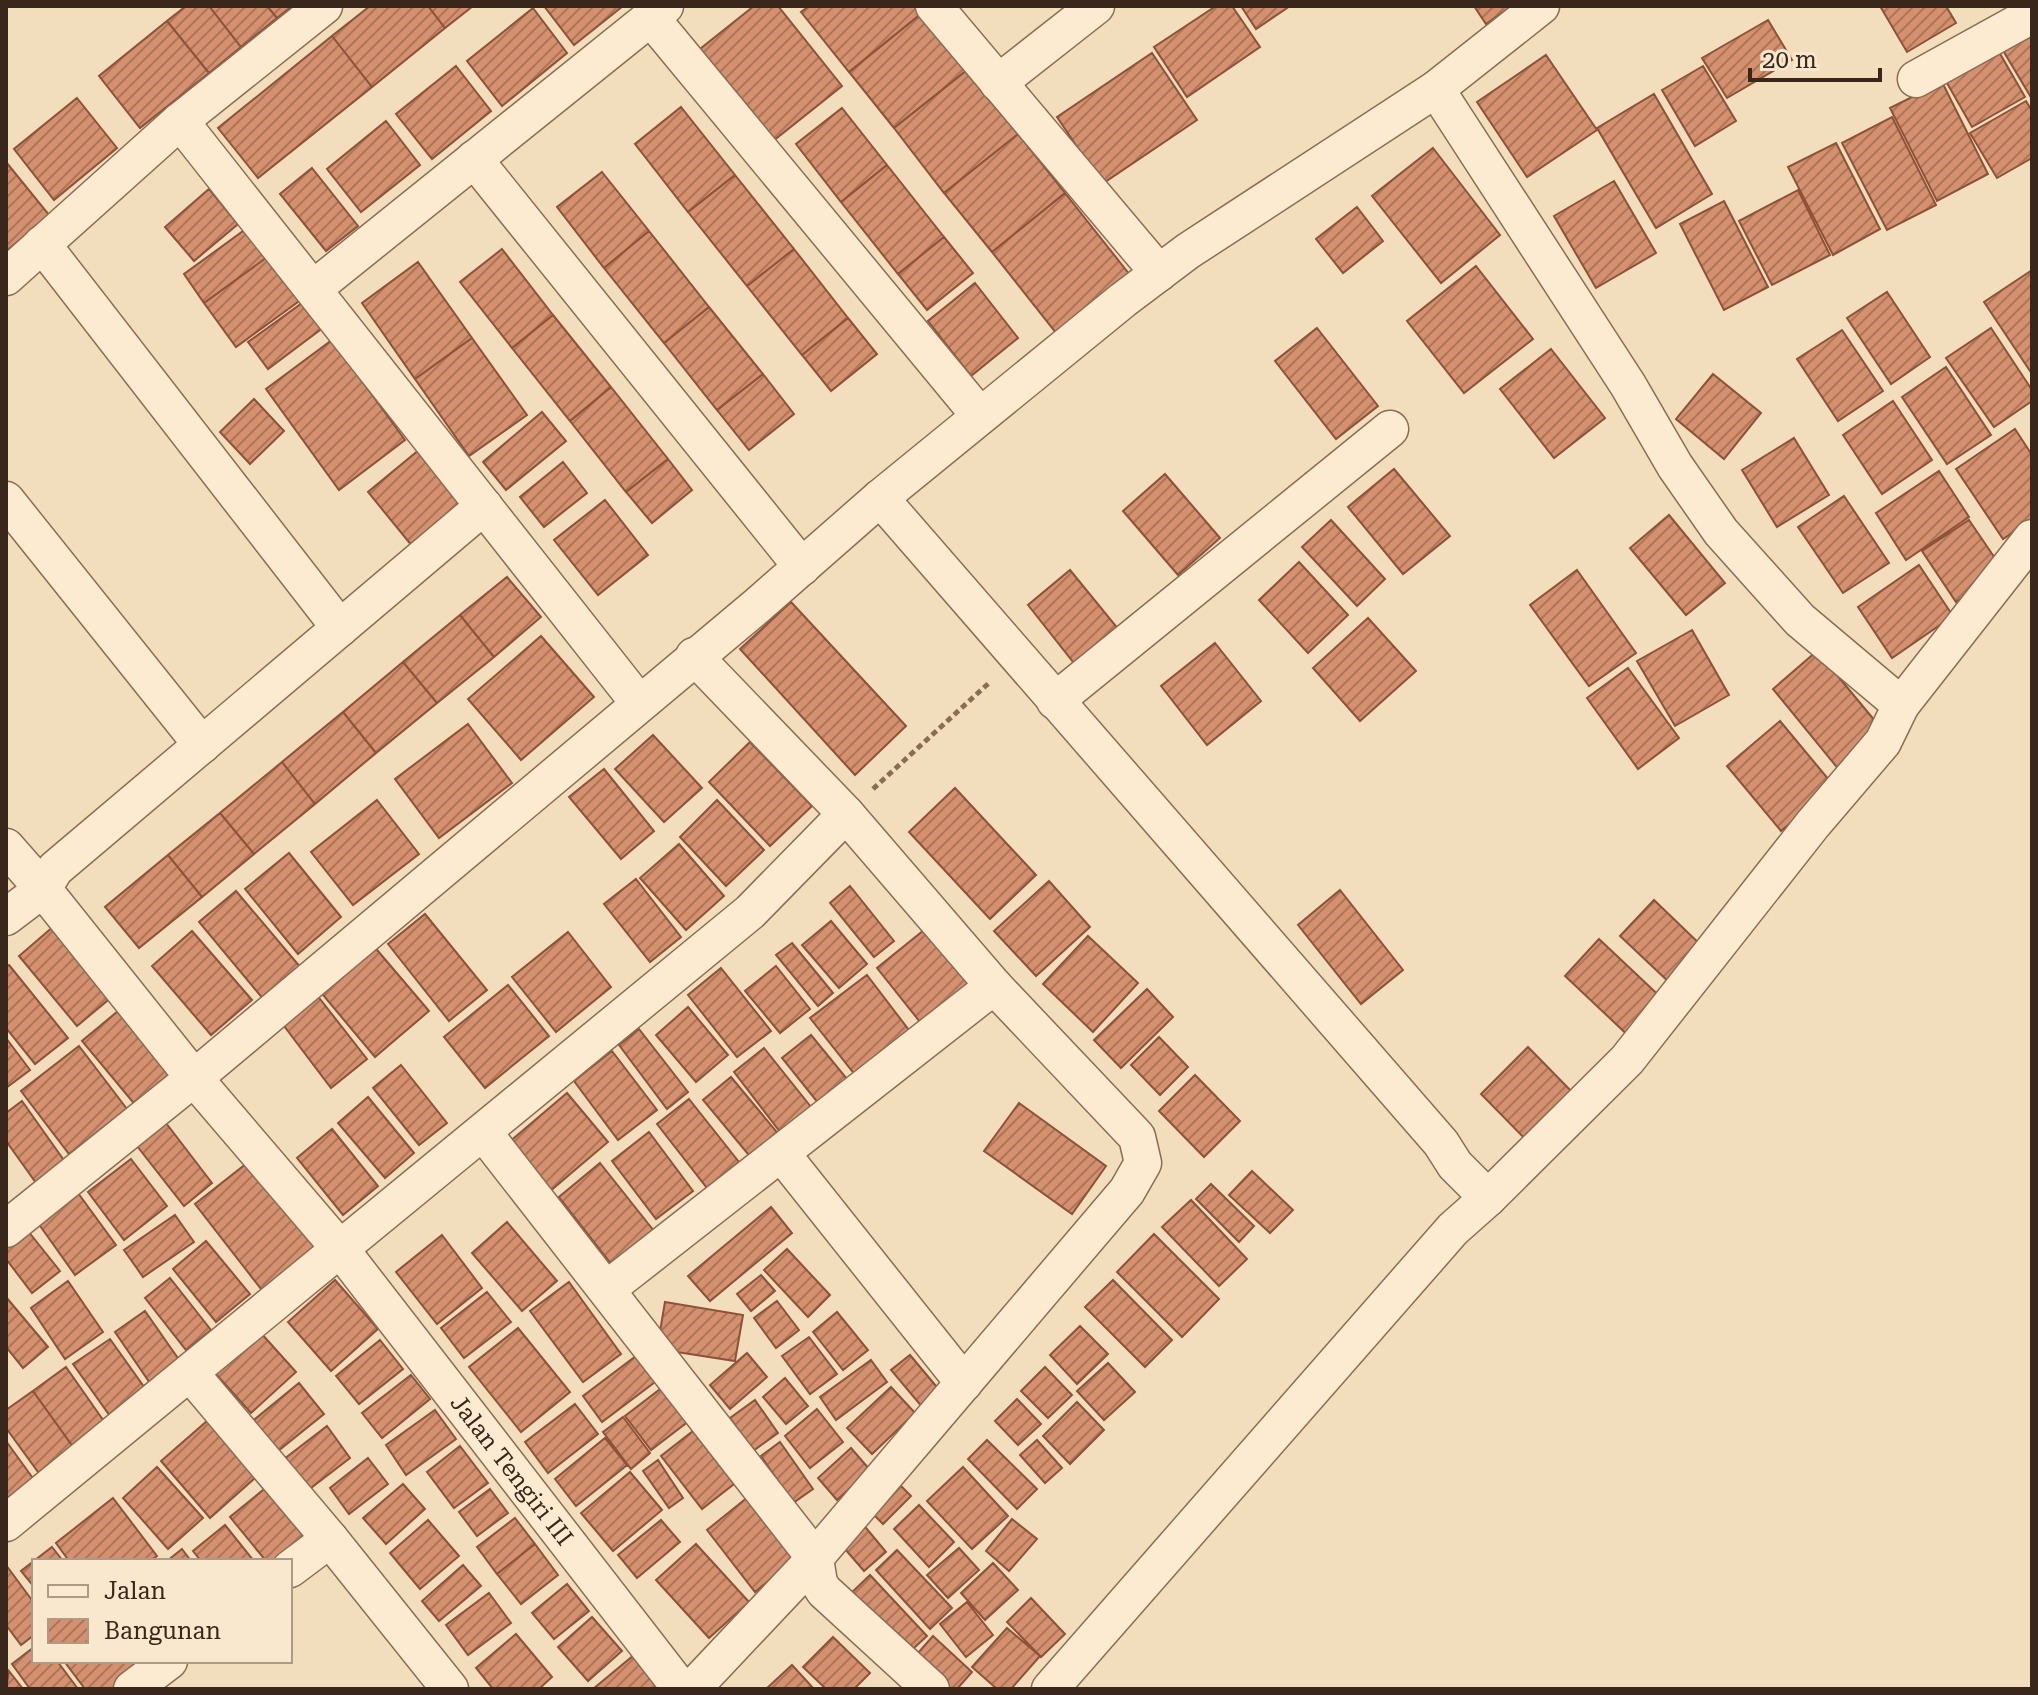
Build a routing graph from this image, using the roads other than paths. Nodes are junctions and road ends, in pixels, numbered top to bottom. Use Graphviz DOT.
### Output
graph roads {
  1 [pos="324,6"];
  2 [pos="934,6"];
  3 [pos="1096,6"];
  4 [pos="1541,6"];
  5 [pos="658,12"];
  6 [pos="2032,15"];
  7 [pos="1916,79"];
  8 [pos="998,83"];
  9 [pos="1436,89"];
  10 [pos="180,121"];
  11 [pos="474,159"];
  12 [pos="42,244"];
  13 [pos="1159,273"];
  14 [pos="6,277"];
  15 [pos="313,289"];
  16 [pos="980,416"];
  17 [pos="1390,429"];
  18 [pos="880,498"];
  19 [pos="6,500"];
  20 [pos="484,506"];
  21 [pos="2032,538"];
  22 [pos="802,567"];
  23 [pos="340,628"];
  24 [pos="694,656"];
  25 [pos="1055,701"];
  26 [pos="639,703"];
  27 [pos="1901,705"];
  28 [pos="202,745"];
  29 [pos="846,814"];
  30 [pos="6,847"];
  31 [pos="43,889"];
  32 [pos="6,917"];
  33 [pos="994,986"];
  34 [pos="194,1078"];
  35 [pos="483,1132"];
  36 [pos="781,1153"];
  37 [pos="1488,1198"];
  38 [pos="6,1229"];
  39 [pos="341,1250"];
  40 [pos="607,1289"];
  41 [pos="190,1373"];
  42 [pos="964,1383"];
  43 [pos="6,1523"];
  44 [pos="330,1539"];
  45 [pos="815,1558"];
  46 [pos="292,1568"];
  47 [pos="166,1663"];
  48 [pos="132,1689"];
  49 [pos="450,1689"];
  50 [pos="681,1689"];
  51 [pos="692,1689"];
  52 [pos="931,1689"];
  53 [pos="1050,1689"];
  1 -- 10 [label="street"];
  2 -- 8 [label="street"];
  3 -- 8 [label="street"];
  4 -- 9 [label="street"];
  5 -- 11 [label="street"];
  5 -- 16 [label="street"];
  6 -- 7 [label="street"];
  8 -- 13 [label="street"];
  9 -- 13 [label="street"];
  9 -- 27 [label="street"];
  10 -- 12 [label="street"];
  10 -- 15 [label="street"];
  11 -- 15 [label="street"];
  11 -- 22 [label="street"];
  12 -- 14 [label="street"];
  12 -- 23 [label="street"];
  13 -- 16 [label="street"];
  15 -- 20 [label="street"];
  16 -- 18 [label="street"];
  17 -- 25 [label="street"];
  18 -- 22 [label="street"];
  18 -- 25 [label="street"];
  19 -- 28 [label="street"];
  20 -- 23 [label="street"];
  20 -- 26 [label="street"];
  21 -- 27 [label="street"];
  22 -- 24 [label="street"];
  23 -- 28 [label="street"];
  24 -- 26 [label="street"];
  24 -- 29 [label="street"];
  25 -- 37 [label="street"];
  26 -- 34 [label="street"];
  27 -- 37 [label="street"];
  28 -- 31 [label="street"];
  29 -- 33 [label="street"];
  29 -- 35 [label="street"];
  30 -- 31 [label="street, Jalan Tengiri III"];
  31 -- 32 [label="street"];
  31 -- 34 [label="street, Jalan Tengiri III"];
  33 -- 36 [label="street"];
  33 -- 42 [label="street"];
  34 -- 38 [label="street"];
  34 -- 39 [label="street, Jalan Tengiri III"];
  35 -- 39 [label="street"];
  35 -- 40 [label="street"];
  36 -- 40 [label="street"];
  36 -- 42 [label="street"];
  37 -- 53 [label="street"];
  39 -- 41 [label="street"];
  39 -- 50 [label="street, Jalan Tengiri III"];
  40 -- 45 [label="street"];
  41 -- 43 [label="street"];
  41 -- 44 [label="street"];
  42 -- 45 [label="street"];
  44 -- 46 [label="street"];
  44 -- 49 [label="street"];
  45 -- 51 [label="street"];
  45 -- 52 [label="street"];
  47 -- 48 [label="street"];
}
